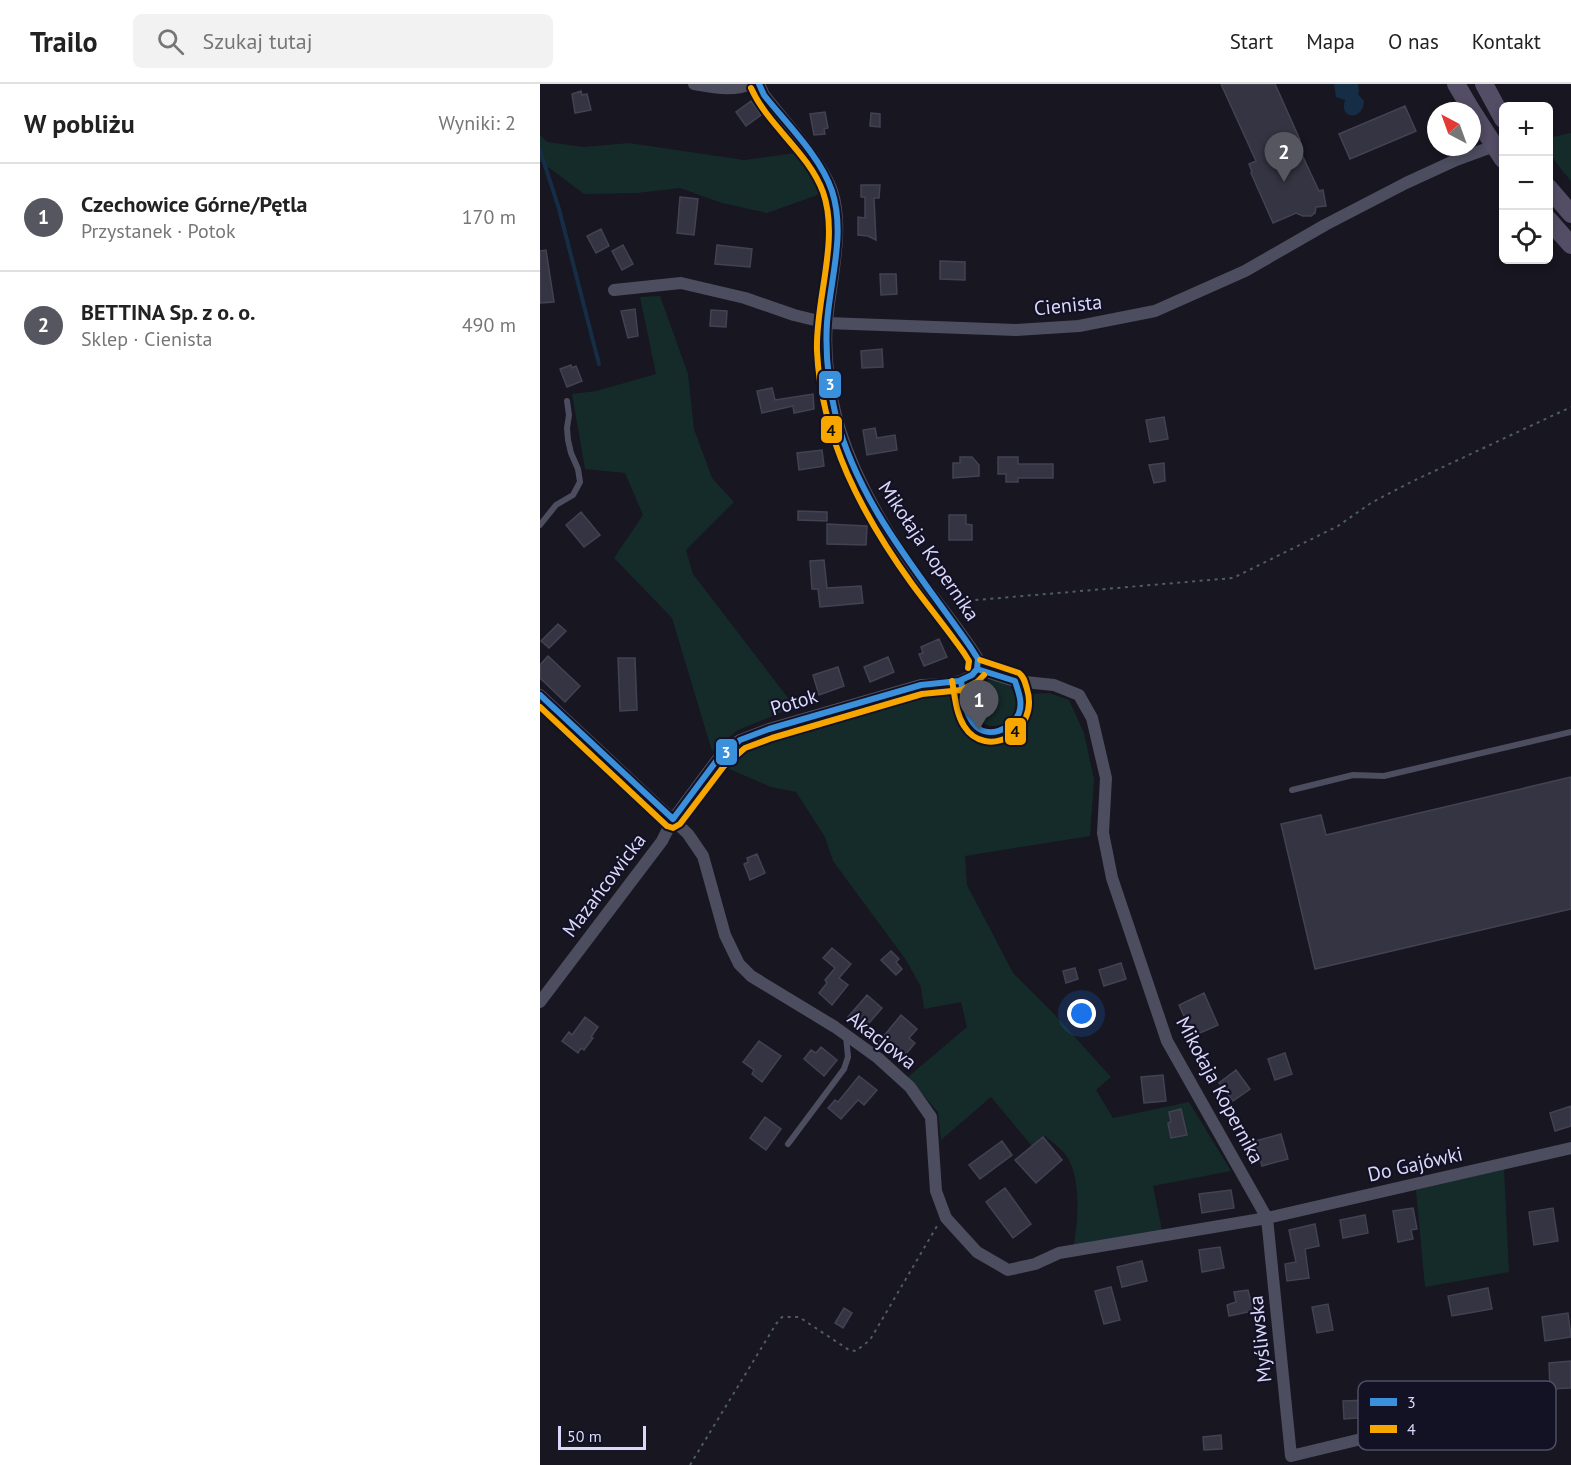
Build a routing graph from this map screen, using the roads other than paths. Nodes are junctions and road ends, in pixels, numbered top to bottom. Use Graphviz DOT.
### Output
graph roads {
  1 [pos="694,84"];
  2 [pos="750,84"];
  3 [pos="759,84"];
  4 [pos="1456,84"];
  5 [pos="1484,84"];
  6 [pos="1467,102"];
  7 [pos="1499,112"];
  8 [pos="1481,126"];
  9 [pos="1498,153"];
  10 [pos="1553,193"];
  11 [pos="1571,214"];
  12 [pos="1553,225"];
  13 [pos="1571,245"];
  14 [pos="614,290"];
  15 [pos="827,323"];
  16 [pos="567,401"];
  17 [pos="540,525"];
  18 [pos="978,669"];
  19 [pos="961,680"];
  20 [pos="1015,681"];
  21 [pos="540,695"];
  22 [pos="1571,732"];
  23 [pos="1292,790"];
  24 [pos="673,819"];
  25 [pos="540,1002"];
  26 [pos="846,1035"];
  27 [pos="788,1144"];
  28 [pos="1571,1148"];
  29 [pos="1267,1218"];
  30 [pos="1358,1443"];
  31 [pos="1292,1461"];
  1 -- 2 [label="street"];
  3 -- 15 [label="street, Mikołaja Kopernika"];
  4 -- 6 [label="main road"];
  5 -- 7 [label="main road"];
  8 -- 9 [label="main road"];
  9 -- 15 [label="street, Cienista"];
  10 -- 11 [label="main road"];
  12 -- 13 [label="main road"];
  14 -- 15 [label="street, Cienista"];
  15 -- 18 [label="street, Mikołaja Kopernika"];
  16 -- 17 [label="lane"];
  18 -- 19 [label="street"];
  18 -- 20 [label="street"];
  19 -- 20 [label="lane"];
  19 -- 24 [label="street, Potok"];
  20 -- 29 [label="street, Mikołaja Kopernika"];
  21 -- 24 [label="street"];
  22 -- 23 [label="lane"];
  24 -- 25 [label="street, Mazańcowicka"];
  24 -- 26 [label="street, Akacjowa"];
  26 -- 27 [label="lane"];
  26 -- 29 [label="street, Akacjowa"];
  28 -- 29 [label="street, Do Gajówki"];
  29 -- 31 [label="street, Myśliwska"];
  30 -- 31 [label="street, Myśliwska"];
}
